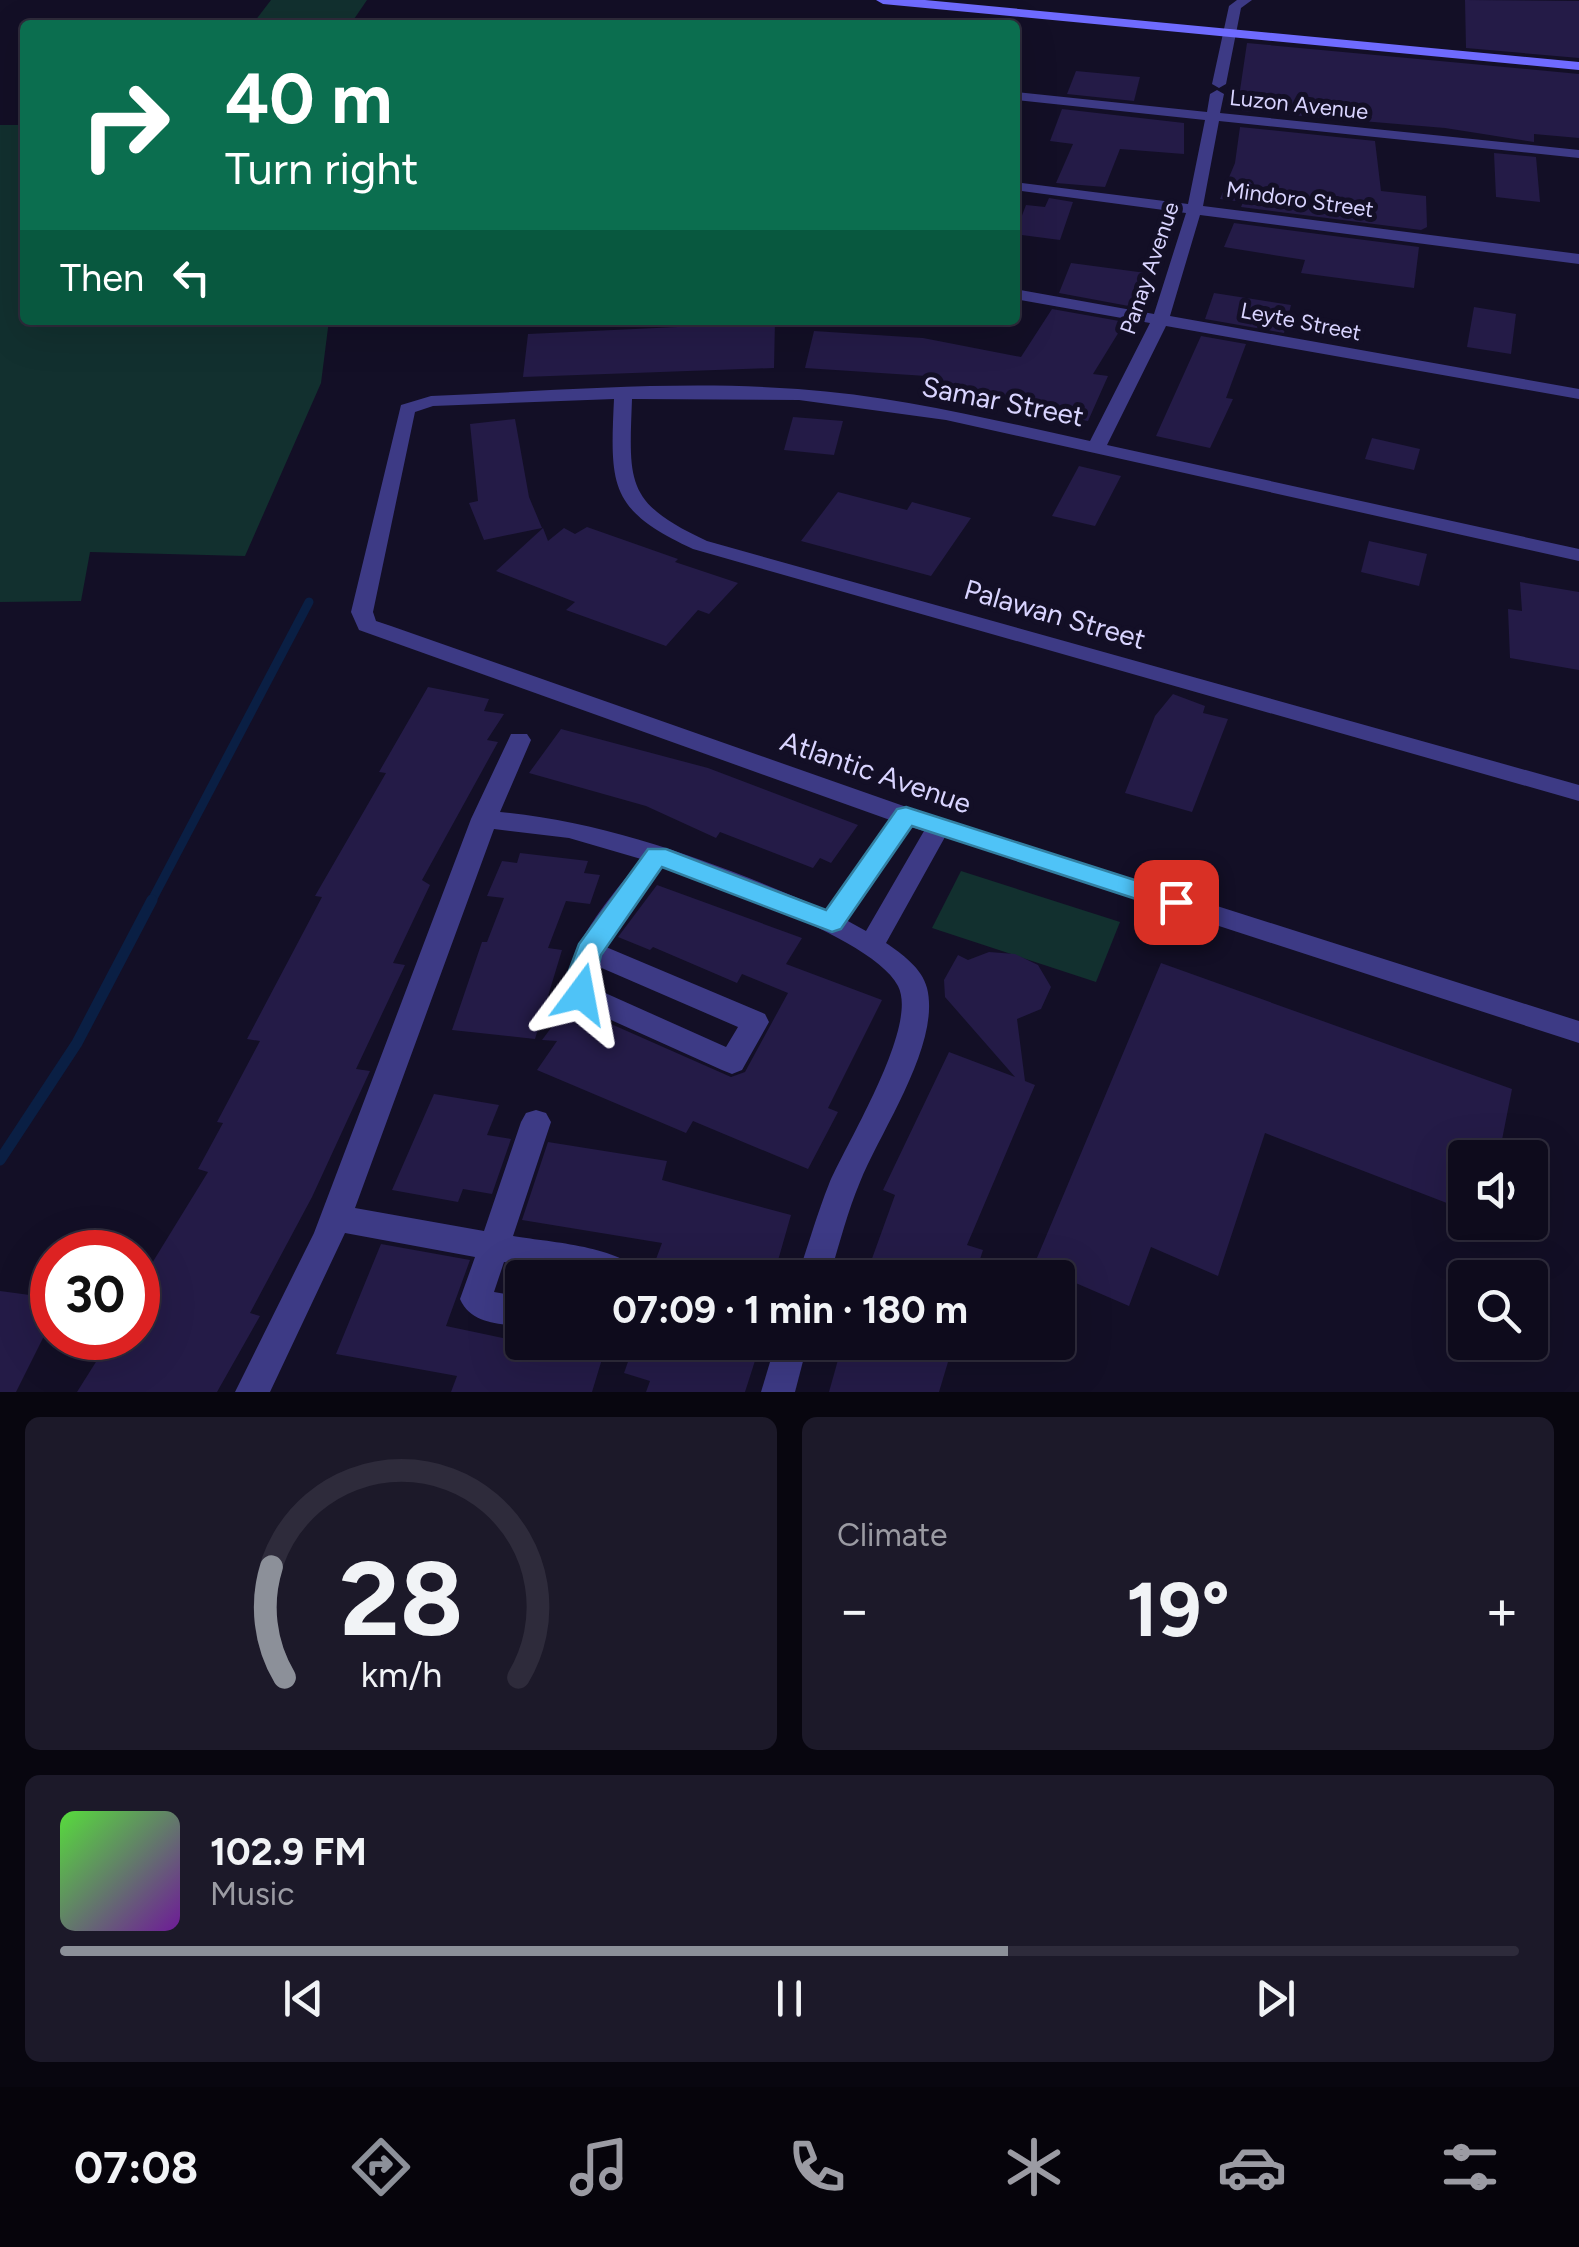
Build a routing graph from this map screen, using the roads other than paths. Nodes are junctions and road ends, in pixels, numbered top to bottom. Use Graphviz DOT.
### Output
graph roads {
  1 [pos="883,0"];
  2 [pos="1042,0"];
  3 [pos="1235,11"];
  4 [pos="1579,49"];
  5 [pos="1579,66"];
  6 [pos="1020,97"];
  7 [pos="1213,116"];
  8 [pos="1579,154"];
  9 [pos="1020,187"];
  10 [pos="1194,207"];
  11 [pos="1579,260"];
  12 [pos="1020,295"];
  13 [pos="1161,318"];
  14 [pos="624,394"];
  15 [pos="1579,394"];
  16 [pos="407,409"];
  17 [pos="1097,448"];
  18 [pos="1579,555"];
  19 [pos="519,740"];
  20 [pos="1579,793"];
  21 [pos="906,816"];
  22 [pos="484,819"];
  23 [pos="939,826"];
  24 [pos="657,855"];
  25 [pos="832,922"];
  26 [pos="871,946"];
  27 [pos="589,952"];
  28 [pos="1579,1032"];
  29 [pos="536,1122"];
  30 [pos="338,1218"];
  31 [pos="491,1248"];
  32 [pos="562,1260"];
  33 [pos="819,1260"];
  34 [pos="505,1309"];
  35 [pos="787,1360"];
  36 [pos="252,1392"];
  37 [pos="778,1392"];
  1 -- 3 [label="main road"];
  2 -- 3 [label="main road"];
  3 -- 4 [label="main road"];
  3 -- 5 [label="main road"];
  3 -- 7 [label="street, Panay Avenue"];
  6 -- 7 [label="street, Luzon Avenue"];
  7 -- 8 [label="street, Luzon Avenue"];
  7 -- 10 [label="street, Panay Avenue"];
  9 -- 10 [label="street, Mindoro Street"];
  10 -- 11 [label="street, Mindoro Street"];
  10 -- 13 [label="street, Panay Avenue"];
  12 -- 13 [label="street, Leyte Street"];
  13 -- 15 [label="street, Leyte Street"];
  13 -- 17 [label="street, Panay Avenue"];
  14 -- 16 [label="street, Samar Street"];
  14 -- 17 [label="street, Samar Street"];
  14 -- 20 [label="street, Palawan Street"];
  16 -- 21 [label="street, Atlantic Avenue"];
  17 -- 18 [label="street, Samar Street"];
  19 -- 22 [label="street"];
  21 -- 23 [label="street, Atlantic Avenue"];
  21 -- 25 [label="street"];
  22 -- 24 [label="street"];
  22 -- 30 [label="street"];
  23 -- 26 [label="street"];
  23 -- 28 [label="street, Atlantic Avenue"];
  24 -- 25 [label="street"];
  24 -- 27 [label="street"];
  25 -- 26 [label="street"];
  26 -- 33 [label="street"];
  27 -- 27 [label="street"];
  29 -- 31 [label="street"];
  30 -- 31 [label="street"];
  30 -- 36 [label="street"];
  31 -- 32 [label="street"];
  31 -- 34 [label="street"];
  35 -- 37 [label="street"];
}
